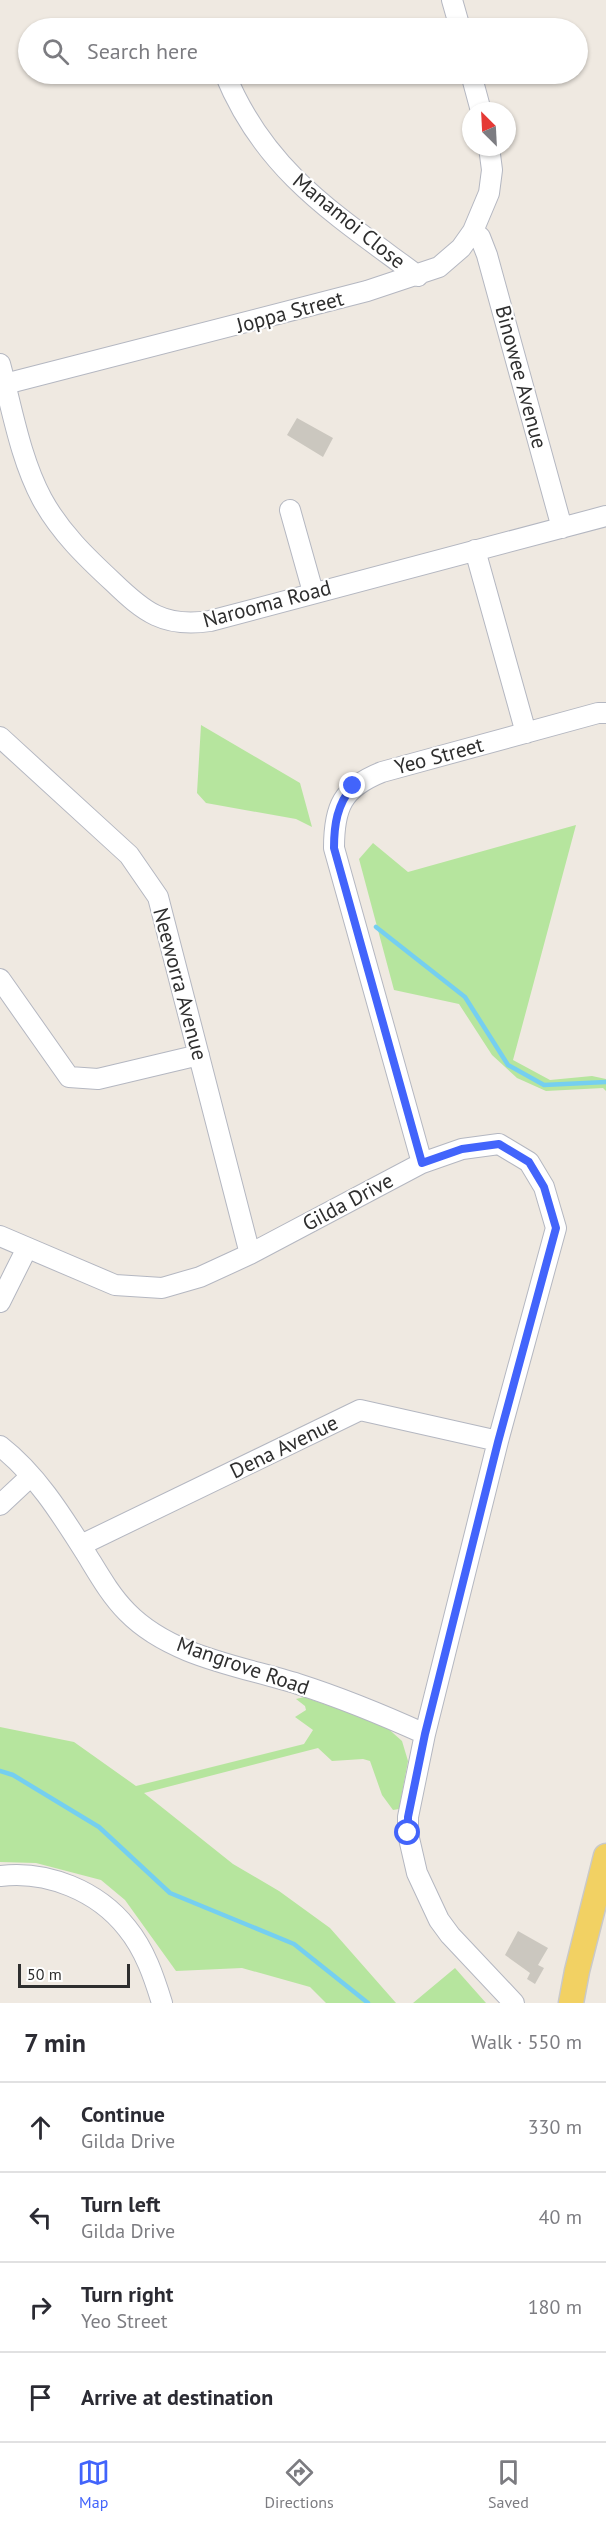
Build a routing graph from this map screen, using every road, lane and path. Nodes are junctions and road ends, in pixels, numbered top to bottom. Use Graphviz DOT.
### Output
graph roads {
  1 [pos="452,0"];
  2 [pos="457,18"];
  3 [pos="229,84"];
  4 [pos="474,84"];
  5 [pos="479,102"];
  6 [pos="490,156"];
  7 [pos="473,231"];
  8 [pos="418,276"];
  9 [pos="0,364"];
  10 [pos="5,384"];
  11 [pos="290,510"];
  12 [pos="606,516"];
  13 [pos="562,528"];
  14 [pos="475,550"];
  15 [pos="313,592"];
  16 [pos="606,713"];
  17 [pos="526,733"];
  18 [pos="0,737"];
  19 [pos="0,979"];
  20 [pos="199,1055"];
  21 [pos="422,1163"];
  22 [pos="0,1236"];
  23 [pos="27,1248"];
  24 [pos="250,1254"];
  25 [pos="0,1302"];
  26 [pos="498,1442"];
  27 [pos="0,1446"];
  28 [pos="31,1476"];
  29 [pos="0,1505"];
  30 [pos="81,1545"];
  31 [pos="425,1734"];
  32 [pos="606,1856"];
  33 [pos="0,1876"];
  34 [pos="162,2003"];
  35 [pos="514,2003"];
  36 [pos="571,2003"];
  1 -- 2 [label="street"];
  3 -- 8 [label="street, Manamoi Close"];
  4 -- 5 [label="street"];
  6 -- 7 [label="street, Joppa Street"];
  7 -- 8 [label="street, Joppa Street"];
  7 -- 13 [label="street, Binowee Avenue"];
  8 -- 10 [label="street, Joppa Street"];
  9 -- 10 [label="street, Narooma Road"];
  10 -- 15 [label="street, Narooma Road"];
  11 -- 15 [label="street"];
  12 -- 13 [label="street, Narooma Road"];
  13 -- 14 [label="street, Narooma Road"];
  14 -- 15 [label="street, Narooma Road"];
  14 -- 17 [label="street"];
  16 -- 17 [label="street, Yeo Street"];
  17 -- 21 [label="street, Yeo Street"];
  18 -- 20 [label="street, Neeworra Avenue"];
  19 -- 20 [label="street"];
  20 -- 24 [label="street, Neeworra Avenue"];
  21 -- 24 [label="street, Gilda Drive"];
  21 -- 26 [label="street, Gilda Drive"];
  22 -- 23 [label="street, Gilda Drive"];
  23 -- 24 [label="street, Gilda Drive"];
  23 -- 25 [label="street"];
  26 -- 30 [label="street, Dena Avenue"];
  26 -- 31 [label="street, Gilda Drive"];
  27 -- 28 [label="street, Mangrove Road"];
  28 -- 29 [label="street"];
  28 -- 30 [label="street, Mangrove Road"];
  30 -- 31 [label="street, Mangrove Road"];
  31 -- 35 [label="street, Gilda Drive"];
  32 -- 36 [label="main road"];
  33 -- 34 [label="street"];
}
